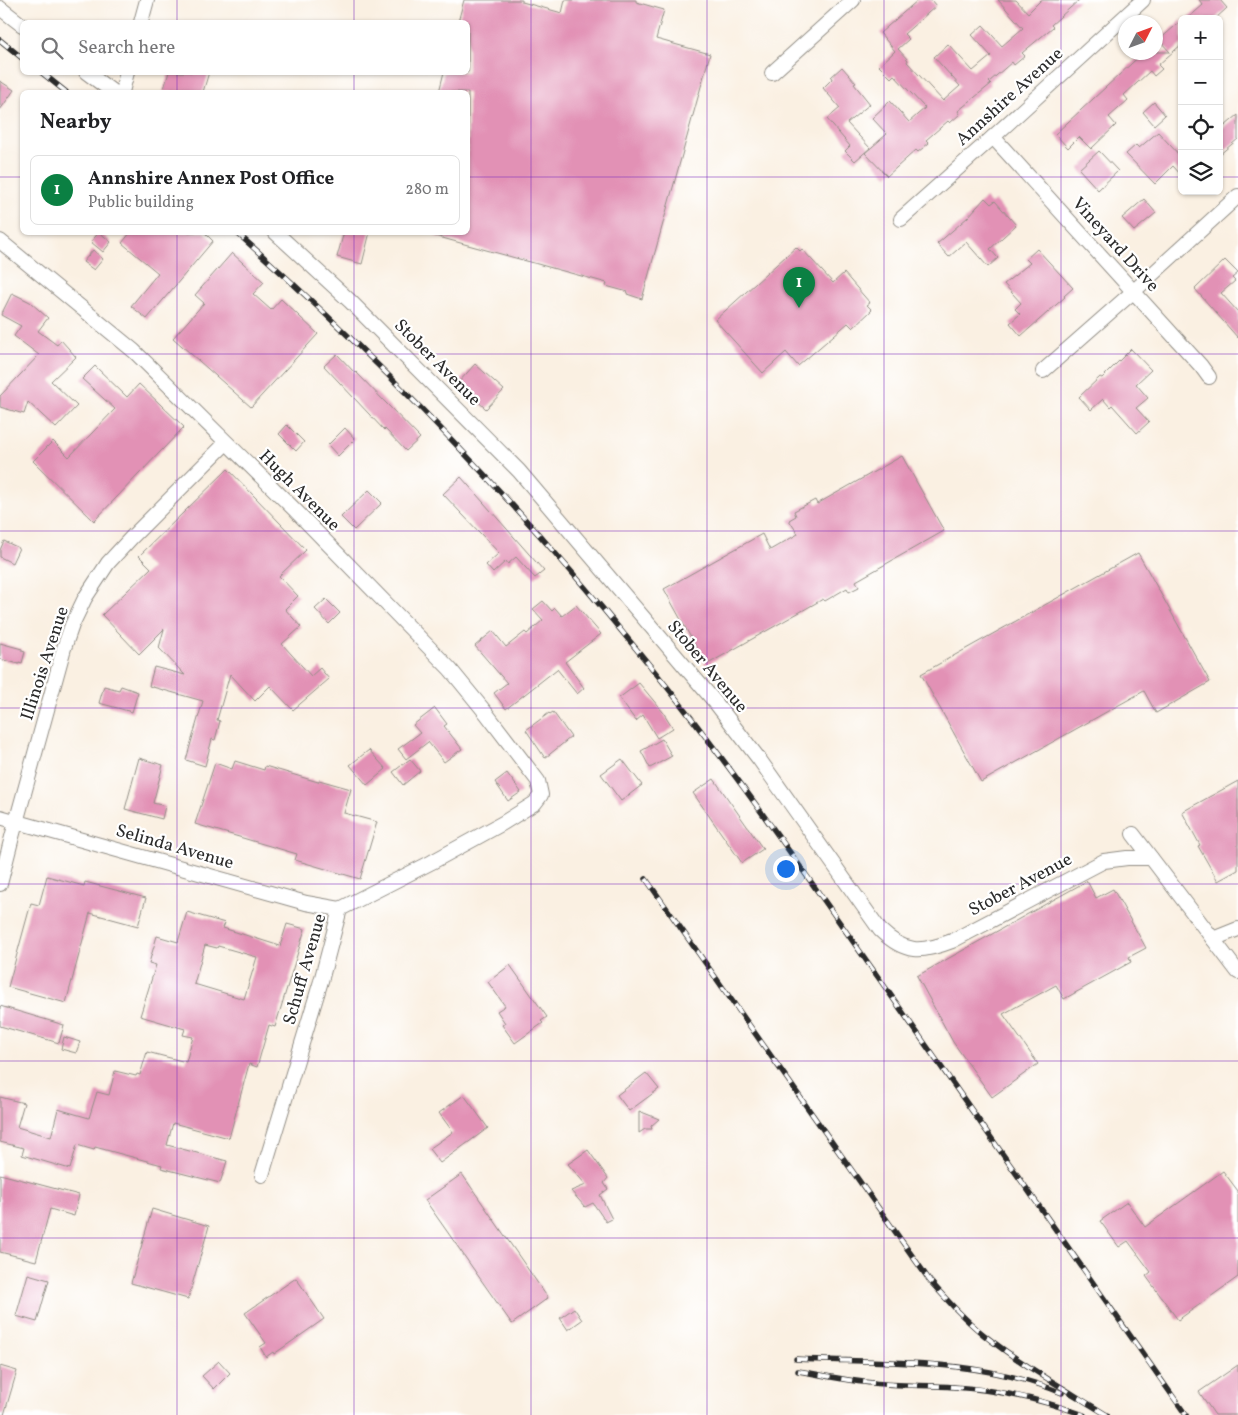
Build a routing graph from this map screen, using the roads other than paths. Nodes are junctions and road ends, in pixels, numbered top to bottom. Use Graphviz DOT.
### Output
graph roads {
  1 [pos="147,0"];
  2 [pos="853,0"];
  3 [pos="1143,0"];
  4 [pos="0,8"];
  5 [pos="142,20"];
  6 [pos="20,23"];
  7 [pos="772,73"];
  8 [pos="90,75"];
  9 [pos="126,75"];
  10 [pos="110,90"];
  11 [pos="122,90"];
  12 [pos="993,138"];
  13 [pos="1238,196"];
  14 [pos="901,219"];
  15 [pos="278,235"];
  16 [pos="0,241"];
  17 [pos="1134,292"];
  18 [pos="1042,371"];
  19 [pos="1209,377"];
  20 [pos="226,443"];
  21 [pos="541,795"];
  22 [pos="0,817"];
  23 [pos="16,822"];
  24 [pos="1133,834"];
  25 [pos="1150,858"];
  26 [pos="0,884"];
  27 [pos="340,909"];
  28 [pos="1238,929"];
  29 [pos="1213,940"];
  30 [pos="1238,972"];
  31 [pos="262,1175"];
  1 -- 5 [label="street"];
  2 -- 7 [label="street"];
  3 -- 12 [label="street, Annshire Avenue"];
  4 -- 6 [label="street"];
  8 -- 10 [label="street"];
  9 -- 11 [label="street"];
  12 -- 14 [label="street, Annshire Avenue"];
  12 -- 17 [label="street, Vineyard Drive"];
  13 -- 17 [label="street"];
  15 -- 25 [label="street, Stober Avenue"];
  16 -- 20 [label="street, Hugh Avenue"];
  17 -- 18 [label="street"];
  17 -- 19 [label="street, Vineyard Drive"];
  20 -- 21 [label="street, Hugh Avenue"];
  20 -- 23 [label="street, Illinois Avenue"];
  21 -- 27 [label="street, Schuff Avenue"];
  22 -- 23 [label="street, Selinda Avenue"];
  23 -- 26 [label="street, Illinois Avenue"];
  23 -- 27 [label="street, Selinda Avenue"];
  24 -- 25 [label="street"];
  25 -- 29 [label="street"];
  27 -- 31 [label="street, Schuff Avenue"];
  28 -- 29 [label="street"];
  29 -- 30 [label="street"];
}
